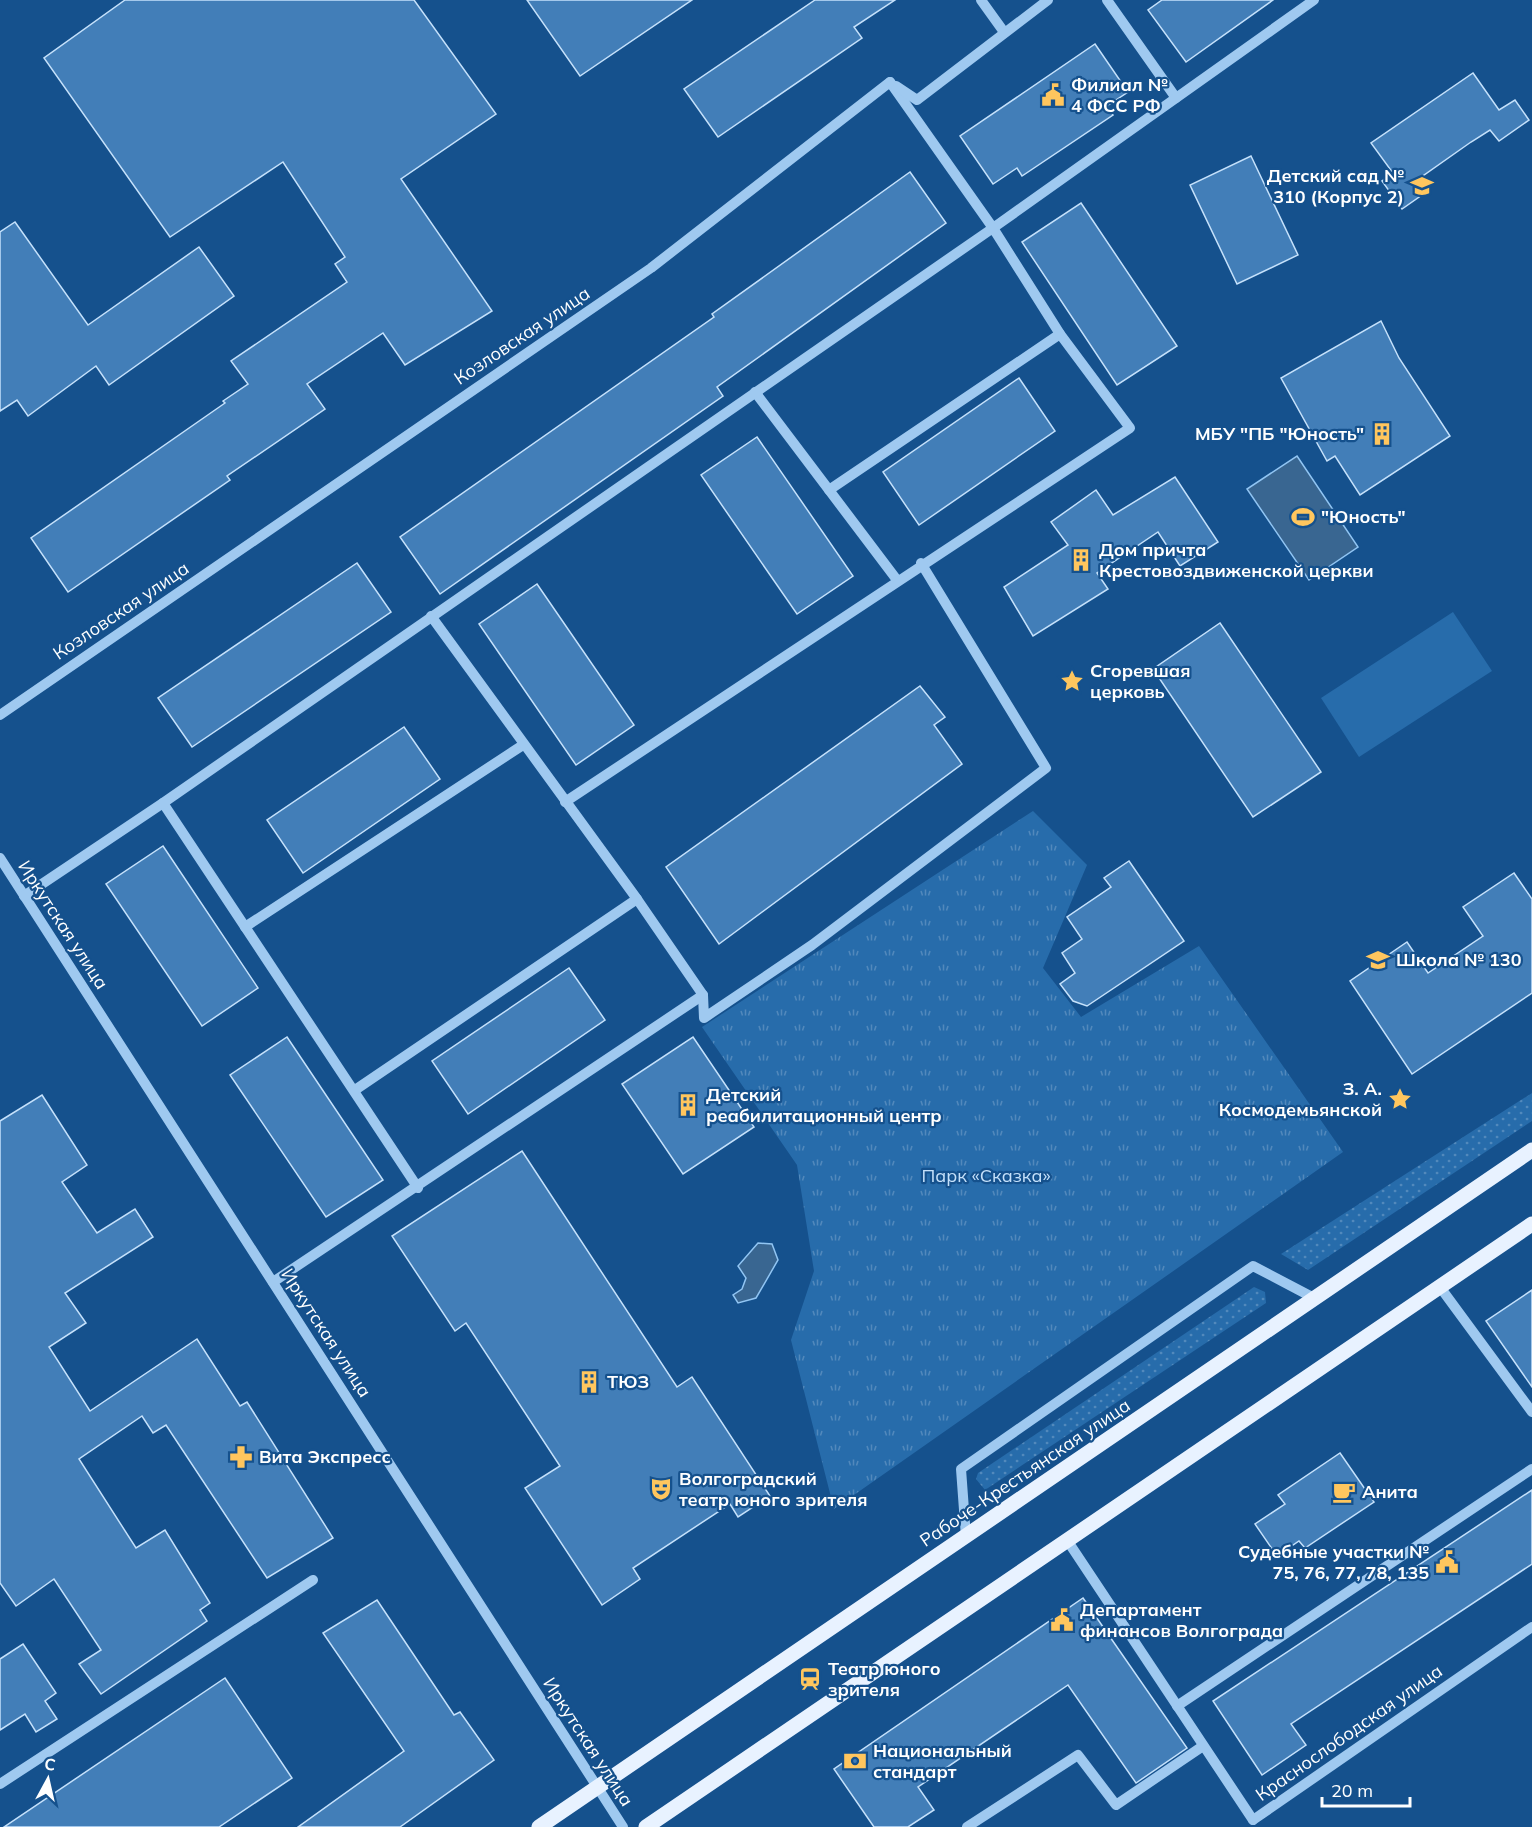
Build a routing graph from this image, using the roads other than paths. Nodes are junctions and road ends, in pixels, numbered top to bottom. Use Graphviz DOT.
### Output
graph roads {
  1 [pos="981,0"];
  2 [pos="1048,0"];
  3 [pos="1107,0"];
  4 [pos="1314,0"];
  5 [pos="1004,32"];
  6 [pos="890,82"];
  7 [pos="1176,98"];
  8 [pos="993,228"];
  9 [pos="1060,334"];
  10 [pos="755,392"];
  11 [pos="829,490"];
  12 [pos="921,563"];
  13 [pos="897,580"];
  14 [pos="431,615"];
  15 [pos="0,715"];
  16 [pos="524,745"];
  17 [pos="565,802"];
  18 [pos="163,803"];
  19 [pos="0,858"];
  20 [pos="24,896"];
  21 [pos="638,899"];
  22 [pos="244,927"];
  23 [pos="703,995"];
  24 [pos="355,1090"];
  25 [pos="1532,1150"];
  26 [pos="418,1188"];
  27 [pos="1532,1224"];
  28 [pos="273,1282"];
  29 [pos="1440,1287"];
  30 [pos="1314,1298"];
  31 [pos="1532,1412"];
  32 [pos="1532,1469"];
  33 [pos="966,1537"];
  34 [pos="1067,1540"];
  35 [pos="313,1580"];
  36 [pos="1532,1628"];
  37 [pos="1177,1706"];
  38 [pos="1203,1746"];
  39 [pos="0,1784"];
  40 [pos="597,1788"];
  41 [pos="1252,1823"];
  42 [pos="539,1827"];
  43 [pos="623,1827"];
  44 [pos="646,1827"];
  45 [pos="967,1827"];
  1 -- 5 [label="street"];
  2 -- 5 [label="street"];
  3 -- 7 [label="street"];
  4 -- 7 [label="street"];
  5 -- 6 [label="street"];
  6 -- 8 [label="street"];
  6 -- 15 [label="street, Козловская улица"];
  7 -- 8 [label="street"];
  8 -- 9 [label="street"];
  8 -- 10 [label="street"];
  9 -- 11 [label="street"];
  9 -- 12 [label="street"];
  10 -- 11 [label="street"];
  10 -- 14 [label="street"];
  11 -- 13 [label="street"];
  12 -- 13 [label="street"];
  12 -- 23 [label="street"];
  13 -- 17 [label="street"];
  14 -- 16 [label="street"];
  14 -- 18 [label="street"];
  16 -- 17 [label="street"];
  16 -- 22 [label="street"];
  17 -- 21 [label="street"];
  18 -- 20 [label="street"];
  18 -- 22 [label="street"];
  19 -- 20 [label="street, Иркутская улица"];
  20 -- 28 [label="street, Иркутская улица"];
  21 -- 23 [label="street"];
  21 -- 24 [label="street"];
  22 -- 24 [label="street"];
  23 -- 26 [label="street"];
  24 -- 26 [label="street"];
  25 -- 30 [label="main road, Рабоче-Крестьянская улица"];
  26 -- 28 [label="street"];
  27 -- 29 [label="main road"];
  28 -- 40 [label="street, Иркутская улица"];
  29 -- 31 [label="street"];
  29 -- 34 [label="main road"];
  30 -- 33 [label="main road, Рабоче-Крестьянская улица"];
  30 -- 33 [label="street"];
  32 -- 37 [label="street"];
  33 -- 40 [label="main road, Рабоче-Крестьянская улица"];
  34 -- 37 [label="street, Краснослободская улица"];
  34 -- 44 [label="main road"];
  35 -- 39 [label="street"];
  36 -- 41 [label="street, Краснослободская улица"];
  37 -- 38 [label="street, Краснослободская улица"];
  38 -- 41 [label="street, Краснослободская улица"];
  38 -- 45 [label="street"];
  40 -- 42 [label="main road, Рабоче-Крестьянская улица"];
  40 -- 43 [label="street, Иркутская улица"];
}
